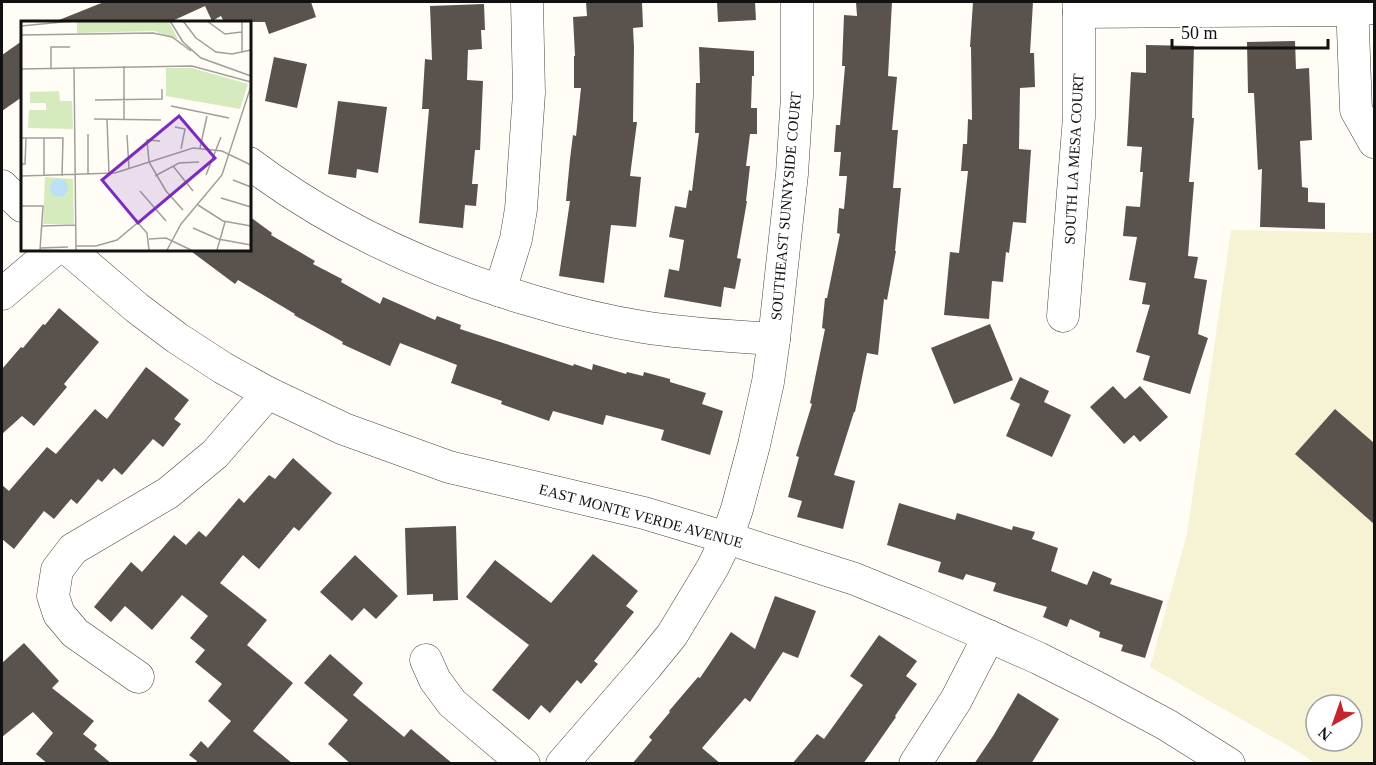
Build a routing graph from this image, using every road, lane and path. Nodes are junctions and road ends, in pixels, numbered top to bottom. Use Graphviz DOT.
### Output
graph roads {
  1 [pos="527,2"];
  2 [pos="797,2"];
  3 [pos="1360,6"];
  4 [pos="1079,7"];
  5 [pos="1374,142"];
  6 [pos="250,164"];
  7 [pos="2,186"];
  8 [pos="21,205"];
  9 [pos="54,250"];
  10 [pos="69,250"];
  11 [pos="500,291"];
  12 [pos="2,294"];
  13 [pos="1063,316"];
  14 [pos="774,339"];
  15 [pos="268,393"];
  16 [pos="727,538"];
  17 [pos="989,636"];
  18 [pos="426,660"];
  19 [pos="138,676"];
  20 [pos="524,764"];
  21 [pos="561,764"];
  22 [pos="915,764"];
  23 [pos="1229,764"];
  1 -- 11 [label="street"];
  2 -- 14 [label="street, SOUTHEAST SUNNYSIDE COURT"];
  3 -- 4 [label="street"];
  3 -- 5 [label="street"];
  4 -- 13 [label="street, SOUTH LA MESA COURT"];
  6 -- 11 [label="street"];
  7 -- 8 [label="street"];
  9 -- 12 [label="street"];
  10 -- 15 [label="street, EAST MONTE VERDE AVENUE"];
  11 -- 14 [label="street"];
  14 -- 16 [label="street, SOUTHEAST SUNNYSIDE COURT"];
  15 -- 16 [label="street, EAST MONTE VERDE AVENUE"];
  15 -- 19 [label="street"];
  16 -- 17 [label="street, EAST MONTE VERDE AVENUE"];
  16 -- 21 [label="street, SOUTHEAST SUNNYSIDE COURT"];
  17 -- 22 [label="street"];
  17 -- 23 [label="street, EAST MONTE VERDE AVENUE"];
  18 -- 20 [label="street"];
}
